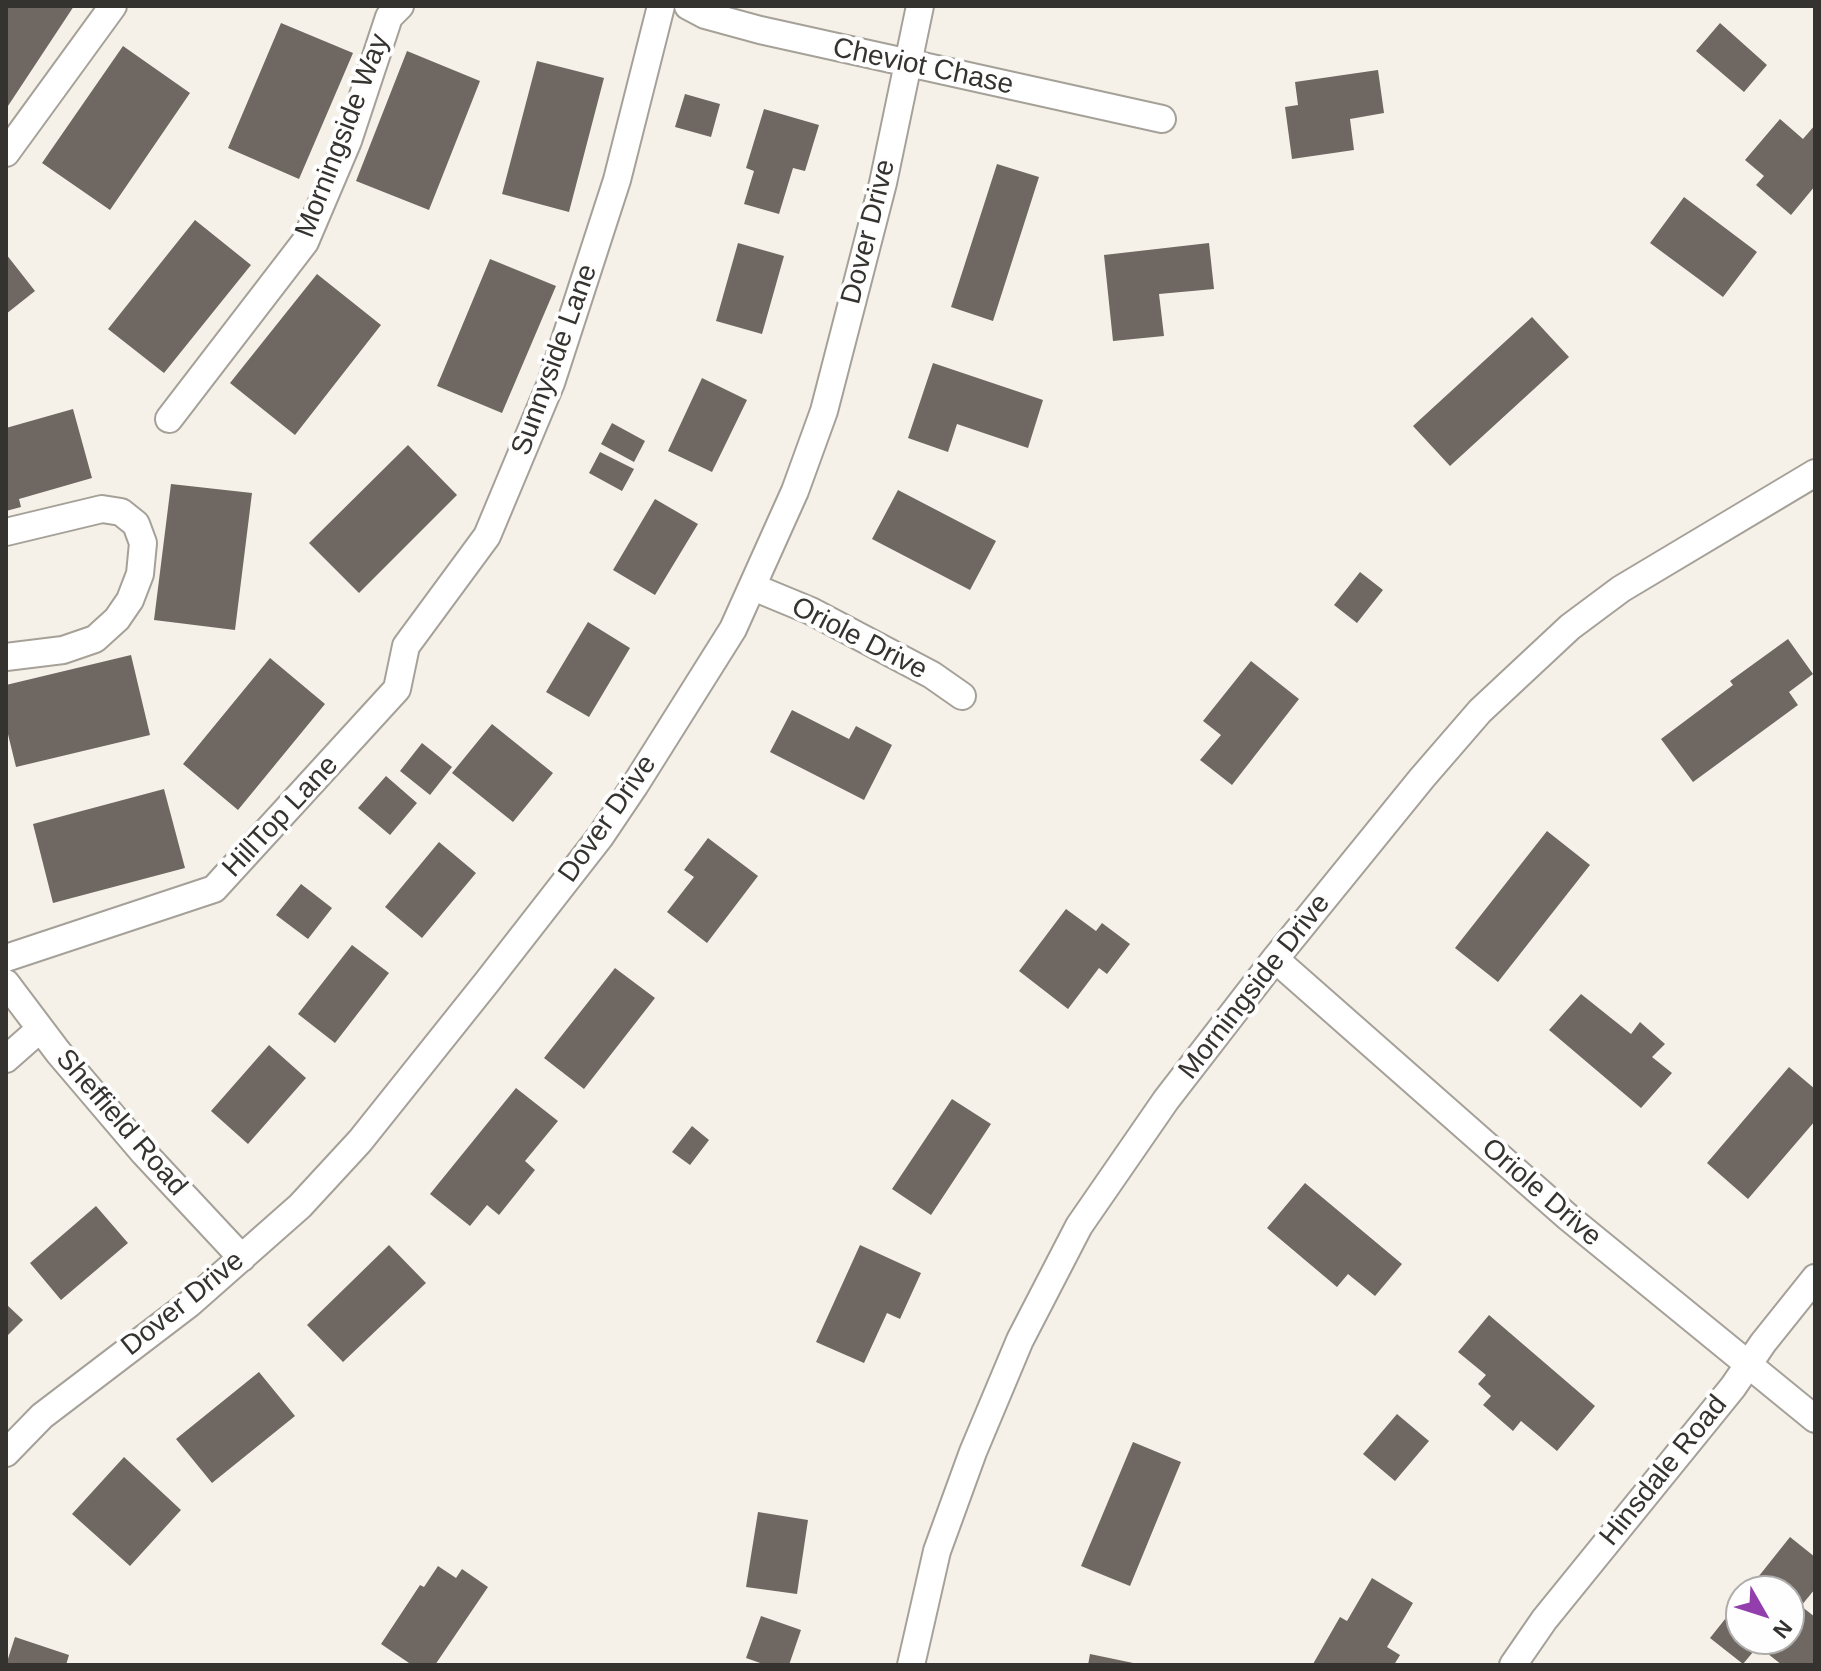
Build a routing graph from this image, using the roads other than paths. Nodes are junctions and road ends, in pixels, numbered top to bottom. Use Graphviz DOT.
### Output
graph roads {
  1 [pos="113,6"];
  2 [pos="400,6"];
  3 [pos="661,6"];
  4 [pos="920,6"];
  5 [pos="692,7"];
  6 [pos="909,64"];
  7 [pos="1162,119"];
  8 [pos="6,153"];
  9 [pos="169,419"];
  10 [pos="1815,473"];
  11 [pos="6,532"];
  12 [pos="753,587"];
  13 [pos="6,657"];
  14 [pos="397,689"];
  15 [pos="962,696"];
  16 [pos="6,958"];
  17 [pos="1275,959"];
  18 [pos="6,983"];
  19 [pos="40,1029"];
  20 [pos="6,1059"];
  21 [pos="242,1258"];
  22 [pos="1815,1278"];
  23 [pos="1748,1366"];
  24 [pos="1815,1419"];
  25 [pos="6,1453"];
  26 [pos="911,1665"];
  27 [pos="1513,1665"];
  1 -- 8 [label="street"];
  2 -- 9 [label="street, Morningside Way"];
  3 -- 14 [label="street, Sunnyside Lane"];
  4 -- 6 [label="street, Dover Drive"];
  5 -- 6 [label="street, Cheviot Chase"];
  6 -- 7 [label="street, Cheviot Chase"];
  6 -- 12 [label="street, Dover Drive"];
  10 -- 17 [label="street, Morningside Drive"];
  11 -- 13 [label="street"];
  12 -- 15 [label="street, Oriole Drive"];
  12 -- 21 [label="street, Dover Drive"];
  14 -- 16 [label="street, HillTop Lane"];
  17 -- 23 [label="street, Oriole Drive"];
  17 -- 26 [label="street, Morningside Drive"];
  18 -- 19 [label="street, Sheffield Road"];
  19 -- 20 [label="street"];
  19 -- 21 [label="street, Sheffield Road"];
  21 -- 25 [label="street, Dover Drive"];
  22 -- 23 [label="street, Hinsdale Road"];
  23 -- 24 [label="street, Oriole Drive"];
  23 -- 27 [label="street, Hinsdale Road"];
}
